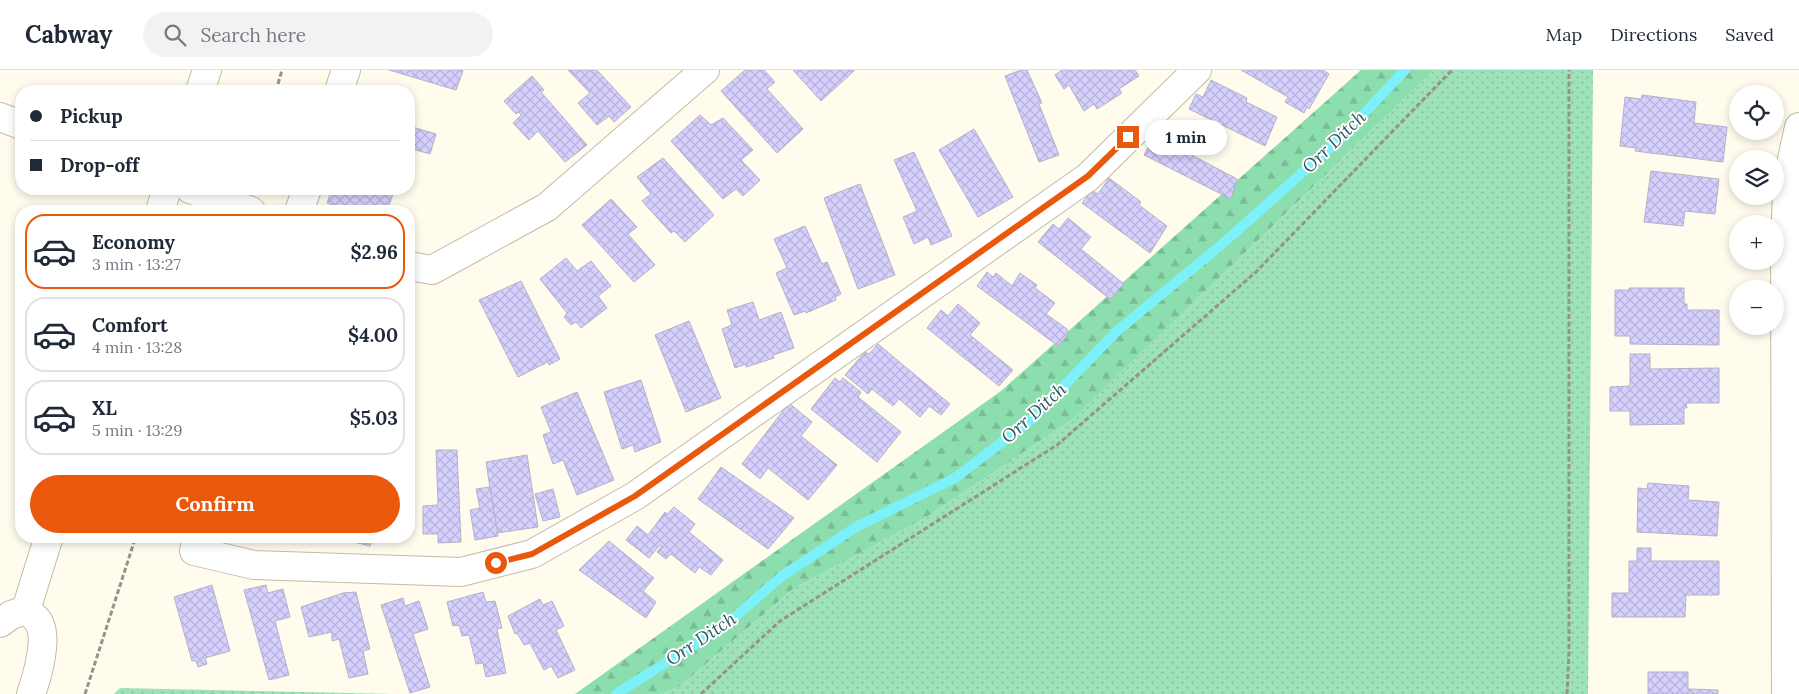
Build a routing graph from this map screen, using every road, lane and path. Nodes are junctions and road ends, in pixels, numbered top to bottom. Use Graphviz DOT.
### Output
graph roads {
  1 [pos="207,70"];
  2 [pos="282,70"];
  3 [pos="346,70"];
  4 [pos="705,70"];
  5 [pos="1197,70"];
  6 [pos="1452,70"];
  7 [pos="1569,70"];
  8 [pos="202,85"];
  9 [pos="278,85"];
  10 [pos="341,85"];
  11 [pos="0,117"];
  12 [pos="15,123"];
  13 [pos="1799,127"];
  14 [pos="207,195"];
  15 [pos="234,205"];
  16 [pos="415,267"];
  17 [pos="47,543"];
  18 [pos="134,543"];
  19 [pos="197,543"];
  20 [pos="1793,556"];
  21 [pos="26,610"];
  22 [pos="0,623"];
  23 [pos="31,694"];
  24 [pos="84,694"];
  25 [pos="701,694"];
  26 [pos="1567,694"];
  27 [pos="1786,694"];
  1 -- 8 [label="street"];
  2 -- 9 [label="path"];
  3 -- 10 [label="street"];
  4 -- 16 [label="street"];
  5 -- 19 [label="street"];
  6 -- 25 [label="path"];
  7 -- 26 [label="path"];
  11 -- 12 [label="street"];
  13 -- 20 [label="street"];
  14 -- 15 [label="street"];
  17 -- 21 [label="street"];
  18 -- 24 [label="path"];
  20 -- 27 [label="street"];
  21 -- 22 [label="street"];
  21 -- 23 [label="street"];
}
